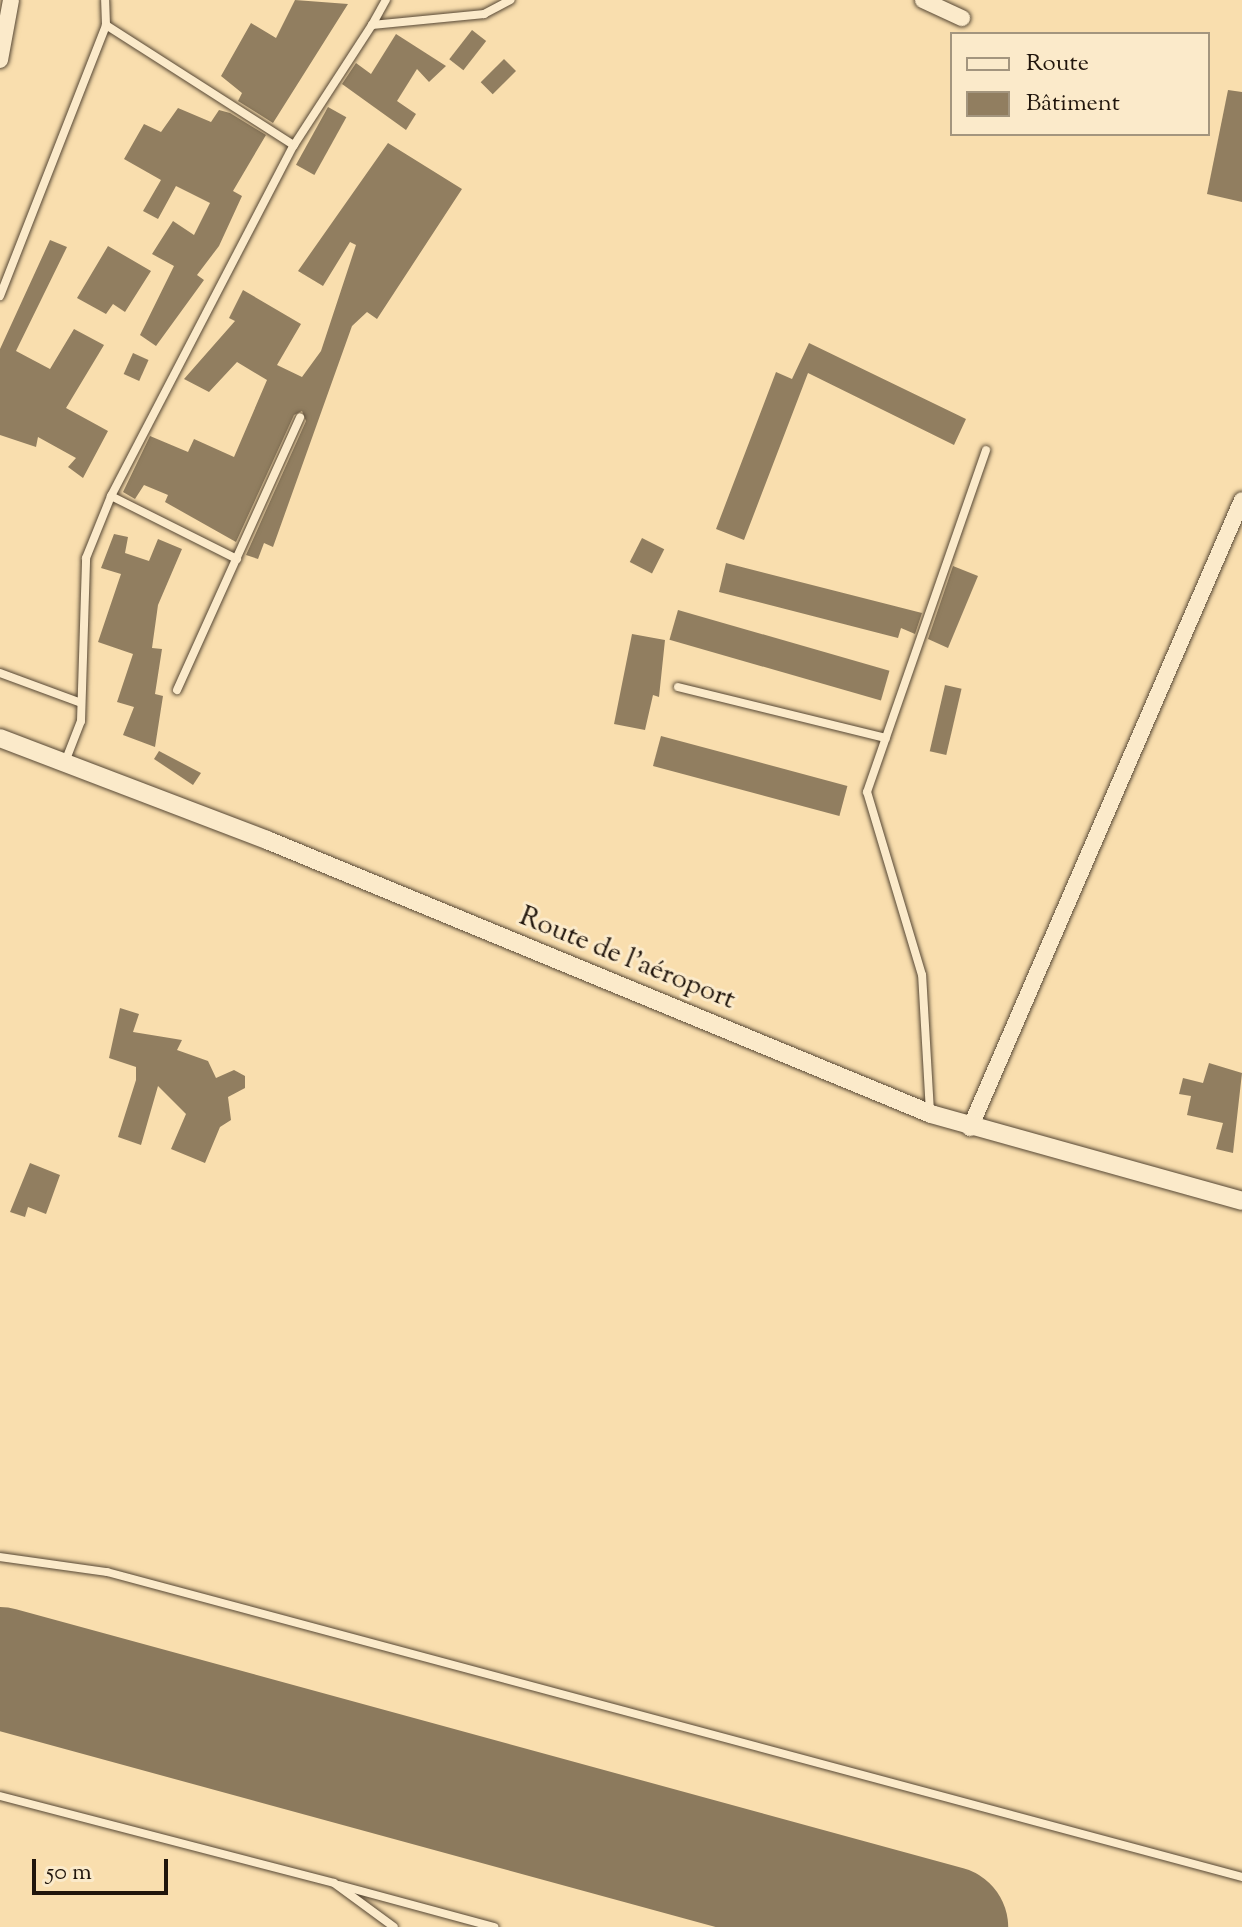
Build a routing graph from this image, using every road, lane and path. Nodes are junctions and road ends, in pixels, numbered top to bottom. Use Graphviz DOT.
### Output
graph roads {
  1 [pos="11,0"];
  2 [pos="105,0"];
  3 [pos="386,0"];
  4 [pos="510,0"];
  5 [pos="923,0"];
  6 [pos="962,18"];
  7 [pos="106,25"];
  8 [pos="372,25"];
  9 [pos="0,60"];
  10 [pos="294,145"];
  11 [pos="0,296"];
  12 [pos="300,418"];
  13 [pos="986,450"];
  14 [pos="111,496"];
  15 [pos="1242,500"];
  16 [pos="237,559"];
  17 [pos="0,673"];
  18 [pos="678,687"];
  19 [pos="177,690"];
  20 [pos="81,703"];
  21 [pos="0,738"];
  22 [pos="886,738"];
  23 [pos="65,764"];
  24 [pos="931,1114"];
  25 [pos="970,1128"];
  26 [pos="1242,1201"];
  27 [pos="0,1557"];
  28 [pos="0,1796"];
  29 [pos="1242,1877"];
  30 [pos="334,1883"];
  31 [pos="394,1927"];
  32 [pos="494,1927"];
  1 -- 9 [label="street"];
  2 -- 7 [label="lane"];
  3 -- 8 [label="lane"];
  4 -- 8 [label="lane"];
  5 -- 6 [label="street"];
  7 -- 10 [label="lane"];
  7 -- 11 [label="lane"];
  8 -- 10 [label="lane"];
  10 -- 14 [label="lane"];
  12 -- 16 [label="lane"];
  13 -- 22 [label="lane"];
  14 -- 16 [label="lane"];
  14 -- 20 [label="lane"];
  15 -- 25 [label="street"];
  16 -- 19 [label="lane"];
  17 -- 20 [label="lane"];
  18 -- 22 [label="lane"];
  20 -- 23 [label="lane"];
  21 -- 23 [label="street, Route de l'aéroport"];
  22 -- 24 [label="lane"];
  23 -- 24 [label="street, Route de l'aéroport"];
  24 -- 25 [label="street, Route de l'aéroport"];
  25 -- 26 [label="street, Route de l'aéroport"];
  27 -- 29 [label="lane"];
  28 -- 30 [label="lane"];
  30 -- 31 [label="lane"];
  30 -- 32 [label="lane"];
}
